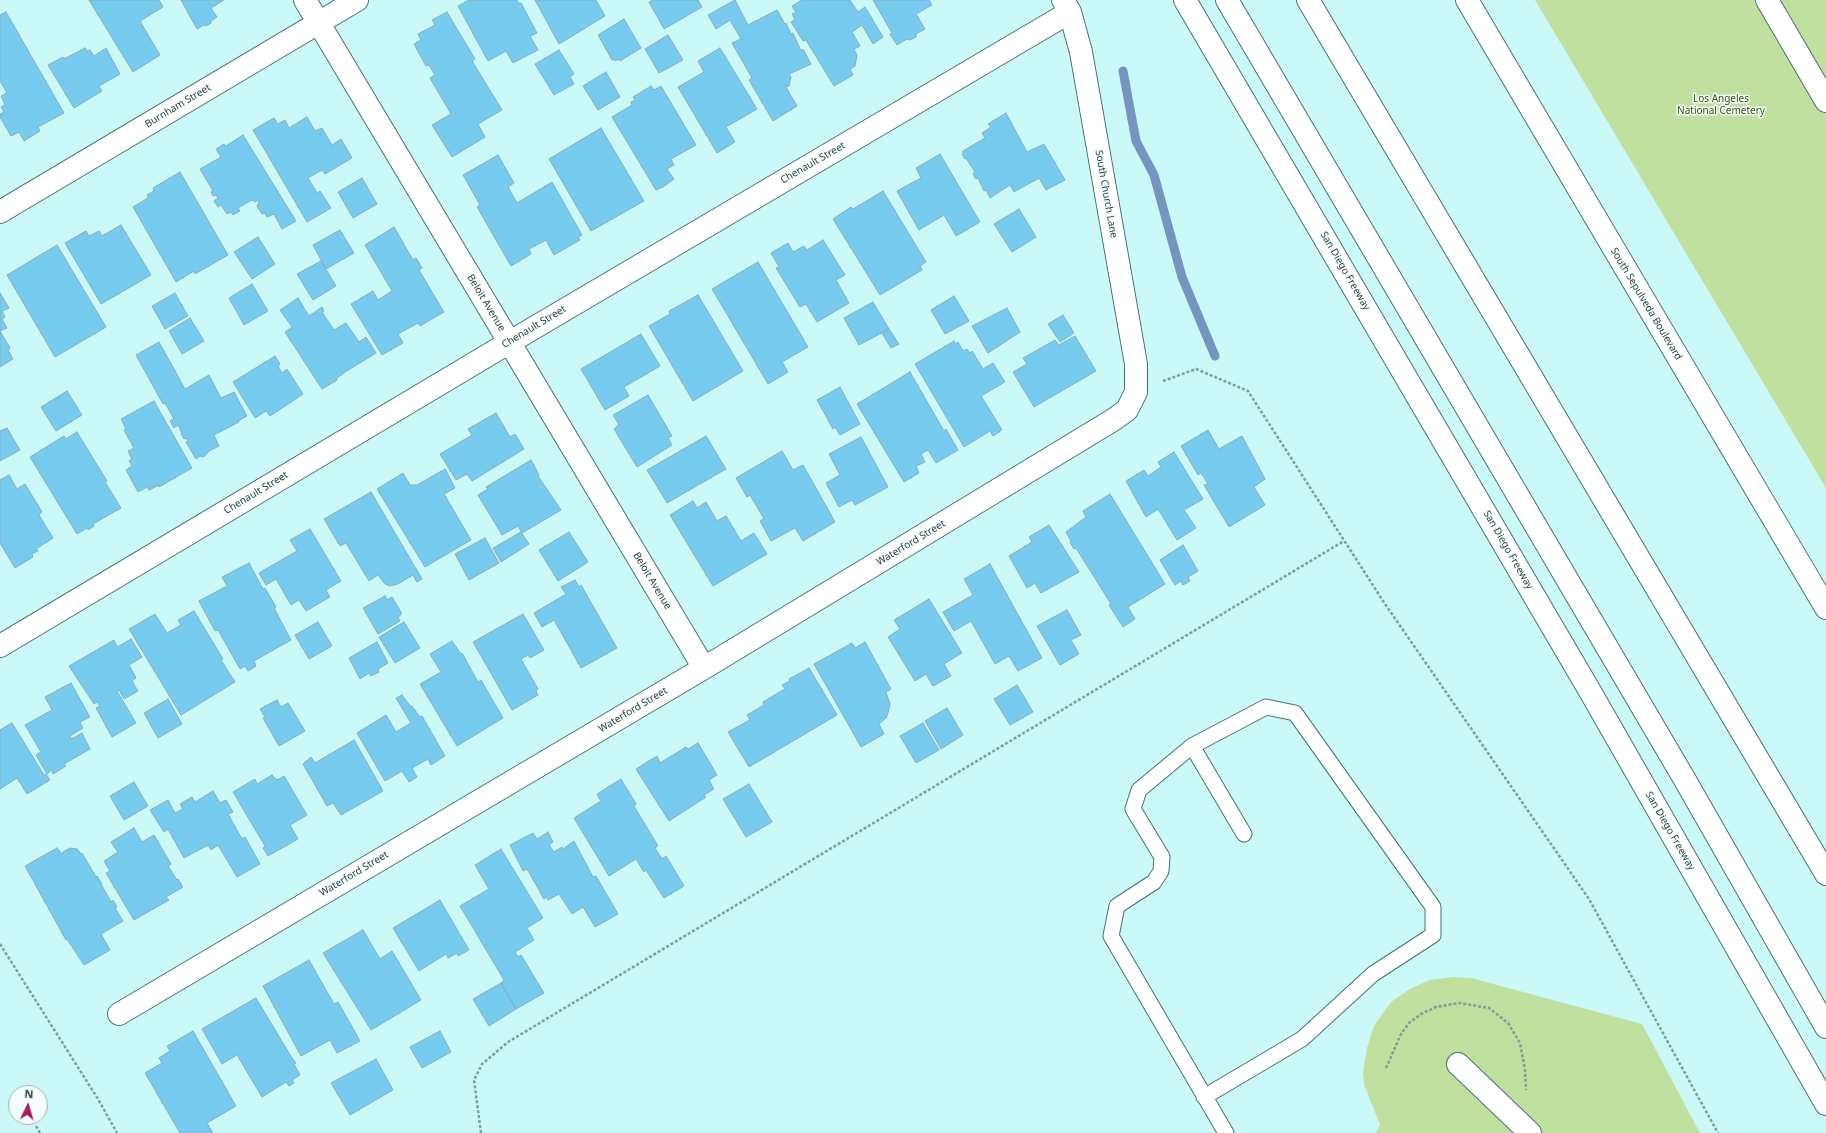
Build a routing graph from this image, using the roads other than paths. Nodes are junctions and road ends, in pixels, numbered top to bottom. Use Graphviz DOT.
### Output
graph roads {
  1 [pos="305,0"];
  2 [pos="357,0"];
  3 [pos="1185,0"];
  4 [pos="1227,0"];
  5 [pos="1308,0"];
  6 [pos="1467,0"];
  7 [pos="1766,0"];
  8 [pos="1066,6"];
  9 [pos="319,22"];
  10 [pos="1826,101"];
  11 [pos="0,212"];
  12 [pos="510,342"];
  13 [pos="1136,392"];
  14 [pos="1826,608"];
  15 [pos="0,646"];
  16 [pos="704,668"];
  17 [pos="1192,746"];
  18 [pos="1244,834"];
  19 [pos="1826,874"];
  20 [pos="118,1014"];
  21 [pos="1826,1027"];
  22 [pos="1458,1064"];
  23 [pos="1204,1097"];
  24 [pos="1826,1104"];
  25 [pos="1226,1133"];
  26 [pos="1530,1133"];
  1 -- 9 [label="main road, Beloit Avenue"];
  2 -- 9 [label="main road, Burnham Street"];
  3 -- 24 [label="main road, San Diego Freeway"];
  4 -- 21 [label="main road"];
  5 -- 19 [label="main road"];
  6 -- 14 [label="main road, South Sepulveda Boulevard"];
  7 -- 10 [label="main road"];
  8 -- 12 [label="main road, Chenault Street"];
  8 -- 13 [label="main road, South Church Lane"];
  9 -- 11 [label="main road, Burnham Street"];
  9 -- 12 [label="main road, Beloit Avenue"];
  12 -- 15 [label="main road, Chenault Street"];
  12 -- 16 [label="main road, Beloit Avenue"];
  13 -- 16 [label="main road, Waterford Street"];
  16 -- 20 [label="main road, Waterford Street"];
  17 -- 18 [label="lane"];
  17 -- 23 [label="lane"];
  17 -- 23 [label="lane"];
  22 -- 26 [label="main road"];
  23 -- 25 [label="lane"];
}
